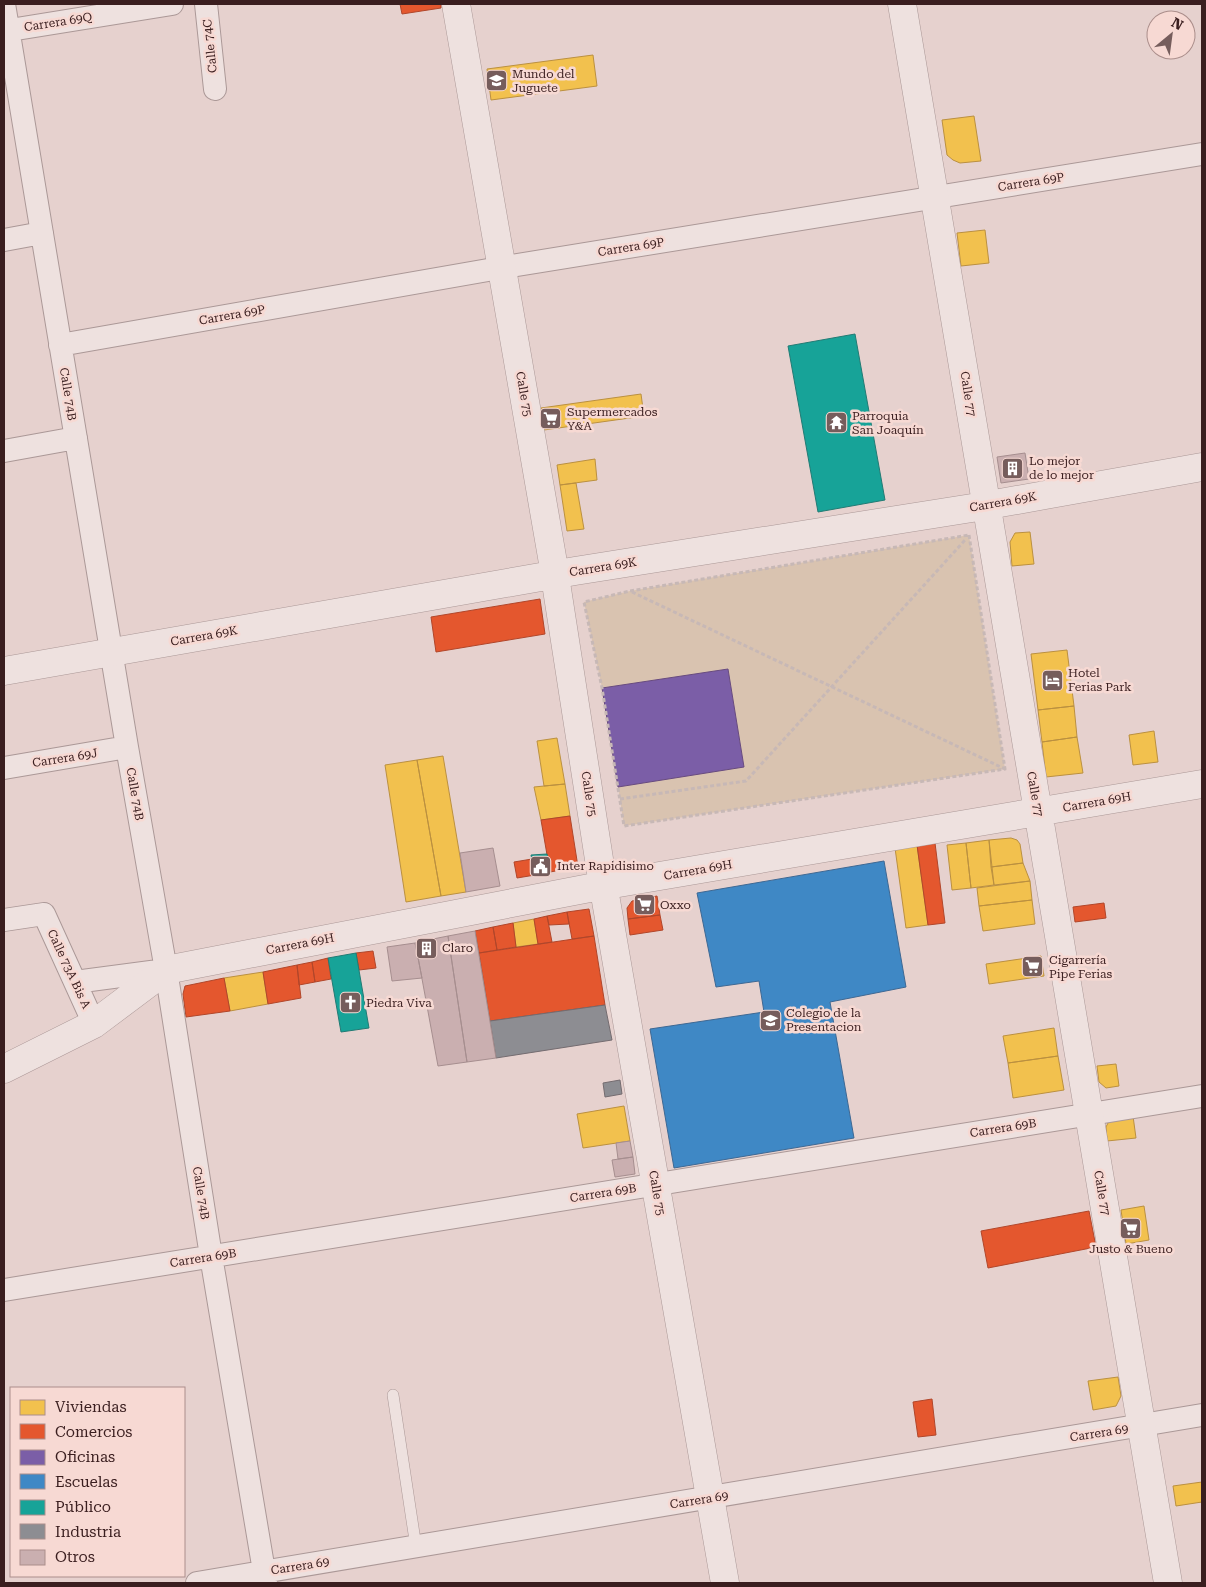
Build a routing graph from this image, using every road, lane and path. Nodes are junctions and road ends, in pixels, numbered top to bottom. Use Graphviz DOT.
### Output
graph roads {
  1 [pos="4,4"];
  2 [pos="172,4"];
  3 [pos="206,4"];
  4 [pos="456,4"];
  5 [pos="902,4"];
  6 [pos="6,31"];
  7 [pos="215,89"];
  8 [pos="1202,154"];
  9 [pos="936,197"];
  10 [pos="42,233"];
  11 [pos="4,240"];
  12 [pos="502,269"];
  13 [pos="60,345"];
  14 [pos="76,438"];
  15 [pos="4,452"];
  16 [pos="1202,467"];
  17 [pos="986,505"];
  18 [pos="973,530"];
  19 [pos="969,536"];
  20 [pos="555,574"];
  21 [pos="623,587"];
  22 [pos="630,592"];
  23 [pos="111,652"];
  24 [pos="4,671"];
  25 [pos="833,687"];
  26 [pos="127,747"];
  27 [pos="4,768"];
  28 [pos="1005,769"];
  29 [pos="1202,784"];
  30 [pos="620,799"];
  31 [pos="1038,812"];
  32 [pos="604,886"];
  33 [pos="4,920"];
  34 [pos="166,970"];
  35 [pos="75,982"];
  36 [pos="94,1024"];
  37 [pos="4,1069"];
  38 [pos="1202,1096"];
  39 [pos="1089,1114"];
  40 [pos="656,1184"];
  41 [pos="211,1256"];
  42 [pos="4,1290"];
  43 [pos="393,1395"];
  44 [pos="1202,1416"];
  45 [pos="1141,1426"];
  46 [pos="710,1498"];
  47 [pos="416,1547"];
  48 [pos="266,1578"];
  49 [pos="196,1583"];
  50 [pos="725,1583"];
  51 [pos="1168,1583"];
  1 -- 6 [label="street, Calle 74B"];
  2 -- 6 [label="street, Carrera 69Q"];
  3 -- 7 [label="street, Calle 74C"];
  4 -- 12 [label="street, Calle 75"];
  5 -- 9 [label="street, Calle 77"];
  6 -- 10 [label="street, Calle 74B"];
  8 -- 9 [label="street, Carrera 69P"];
  9 -- 12 [label="street, Carrera 69P"];
  9 -- 17 [label="street, Calle 77"];
  10 -- 11 [label="street"];
  10 -- 13 [label="street, Calle 74B"];
  12 -- 13 [label="street, Carrera 69P"];
  12 -- 20 [label="street, Calle 75"];
  13 -- 14 [label="street, Calle 74B"];
  14 -- 15 [label="street"];
  14 -- 23 [label="street, Calle 74B"];
  16 -- 17 [label="street, Carrera 69K"];
  17 -- 20 [label="street, Carrera 69K"];
  17 -- 31 [label="street, Calle 77"];
  18 -- 19 [label="path"];
  19 -- 22 [label="path"];
  19 -- 25 [label="path"];
  19 -- 28 [label="path"];
  20 -- 23 [label="street, Carrera 69K"];
  20 -- 32 [label="street, Calle 75"];
  21 -- 22 [label="path"];
  22 -- 25 [label="path"];
  22 -- 30 [label="path"];
  23 -- 24 [label="street, Carrera 69K"];
  23 -- 26 [label="street, Calle 74B"];
  25 -- 28 [label="path"];
  25 -- 30 [label="path"];
  26 -- 27 [label="street, Carrera 69J"];
  26 -- 34 [label="street, Calle 74B"];
  28 -- 30 [label="path"];
  29 -- 31 [label="street, Carrera 69H"];
  31 -- 32 [label="street, Carrera 69H"];
  31 -- 39 [label="street, Calle 77"];
  32 -- 34 [label="street, Carrera 69H"];
  32 -- 40 [label="street, Calle 75"];
  33 -- 35 [label="street, Calle 73A Bis A"];
  34 -- 35 [label="street"];
  34 -- 36 [label="street"];
  34 -- 41 [label="street, Calle 74B"];
  35 -- 36 [label="street, Calle 73A Bis A"];
  36 -- 37 [label="street"];
  38 -- 39 [label="street, Carrera 69B"];
  39 -- 40 [label="street, Carrera 69B"];
  39 -- 45 [label="street, Calle 77"];
  40 -- 41 [label="street, Carrera 69B"];
  40 -- 46 [label="street, Calle 75"];
  41 -- 42 [label="street, Carrera 69B"];
  41 -- 48 [label="street, Calle 74B"];
  43 -- 47 [label="lane"];
  44 -- 45 [label="street, Carrera 69"];
  45 -- 46 [label="street, Carrera 69"];
  45 -- 51 [label="street, Calle 77"];
  46 -- 47 [label="street, Carrera 69"];
  46 -- 50 [label="street, Calle 75"];
  47 -- 48 [label="street, Carrera 69"];
  48 -- 49 [label="street, Carrera 69"];
}
